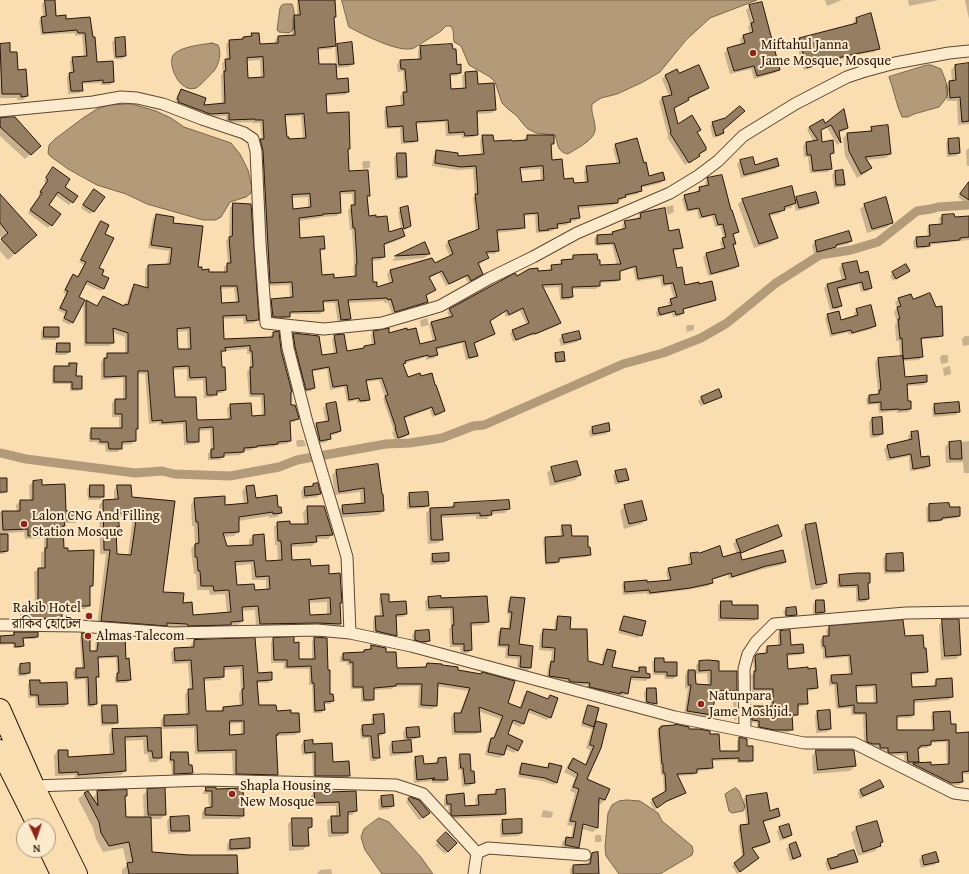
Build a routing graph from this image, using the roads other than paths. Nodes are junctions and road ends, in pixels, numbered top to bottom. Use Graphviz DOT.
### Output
graph roads {
  1 [pos="969,51"];
  2 [pos="0,111"];
  3 [pos="285,325"];
  4 [pos="969,612"];
  5 [pos="0,625"];
  6 [pos="350,633"];
  7 [pos="0,709"];
  8 [pos="745,731"];
  9 [pos="0,750"];
  10 [pos="34,786"];
  11 [pos="969,795"];
  12 [pos="34,818"];
  13 [pos="477,853"];
  14 [pos="585,855"];
  15 [pos="53,858"];
  16 [pos="61,874"];
  17 [pos="77,874"];
  18 [pos="474,874"];
  1 -- 3 [label="street"];
  2 -- 3 [label="street"];
  3 -- 6 [label="street"];
  4 -- 8 [label="street"];
  5 -- 6 [label="street"];
  6 -- 8 [label="street"];
  7 -- 10 [label="highway"];
  8 -- 11 [label="street"];
  9 -- 12 [label="highway"];
  10 -- 13 [label="street"];
  10 -- 17 [label="highway"];
  13 -- 14 [label="street"];
  13 -- 18 [label="street"];
  15 -- 16 [label="highway"];
}
